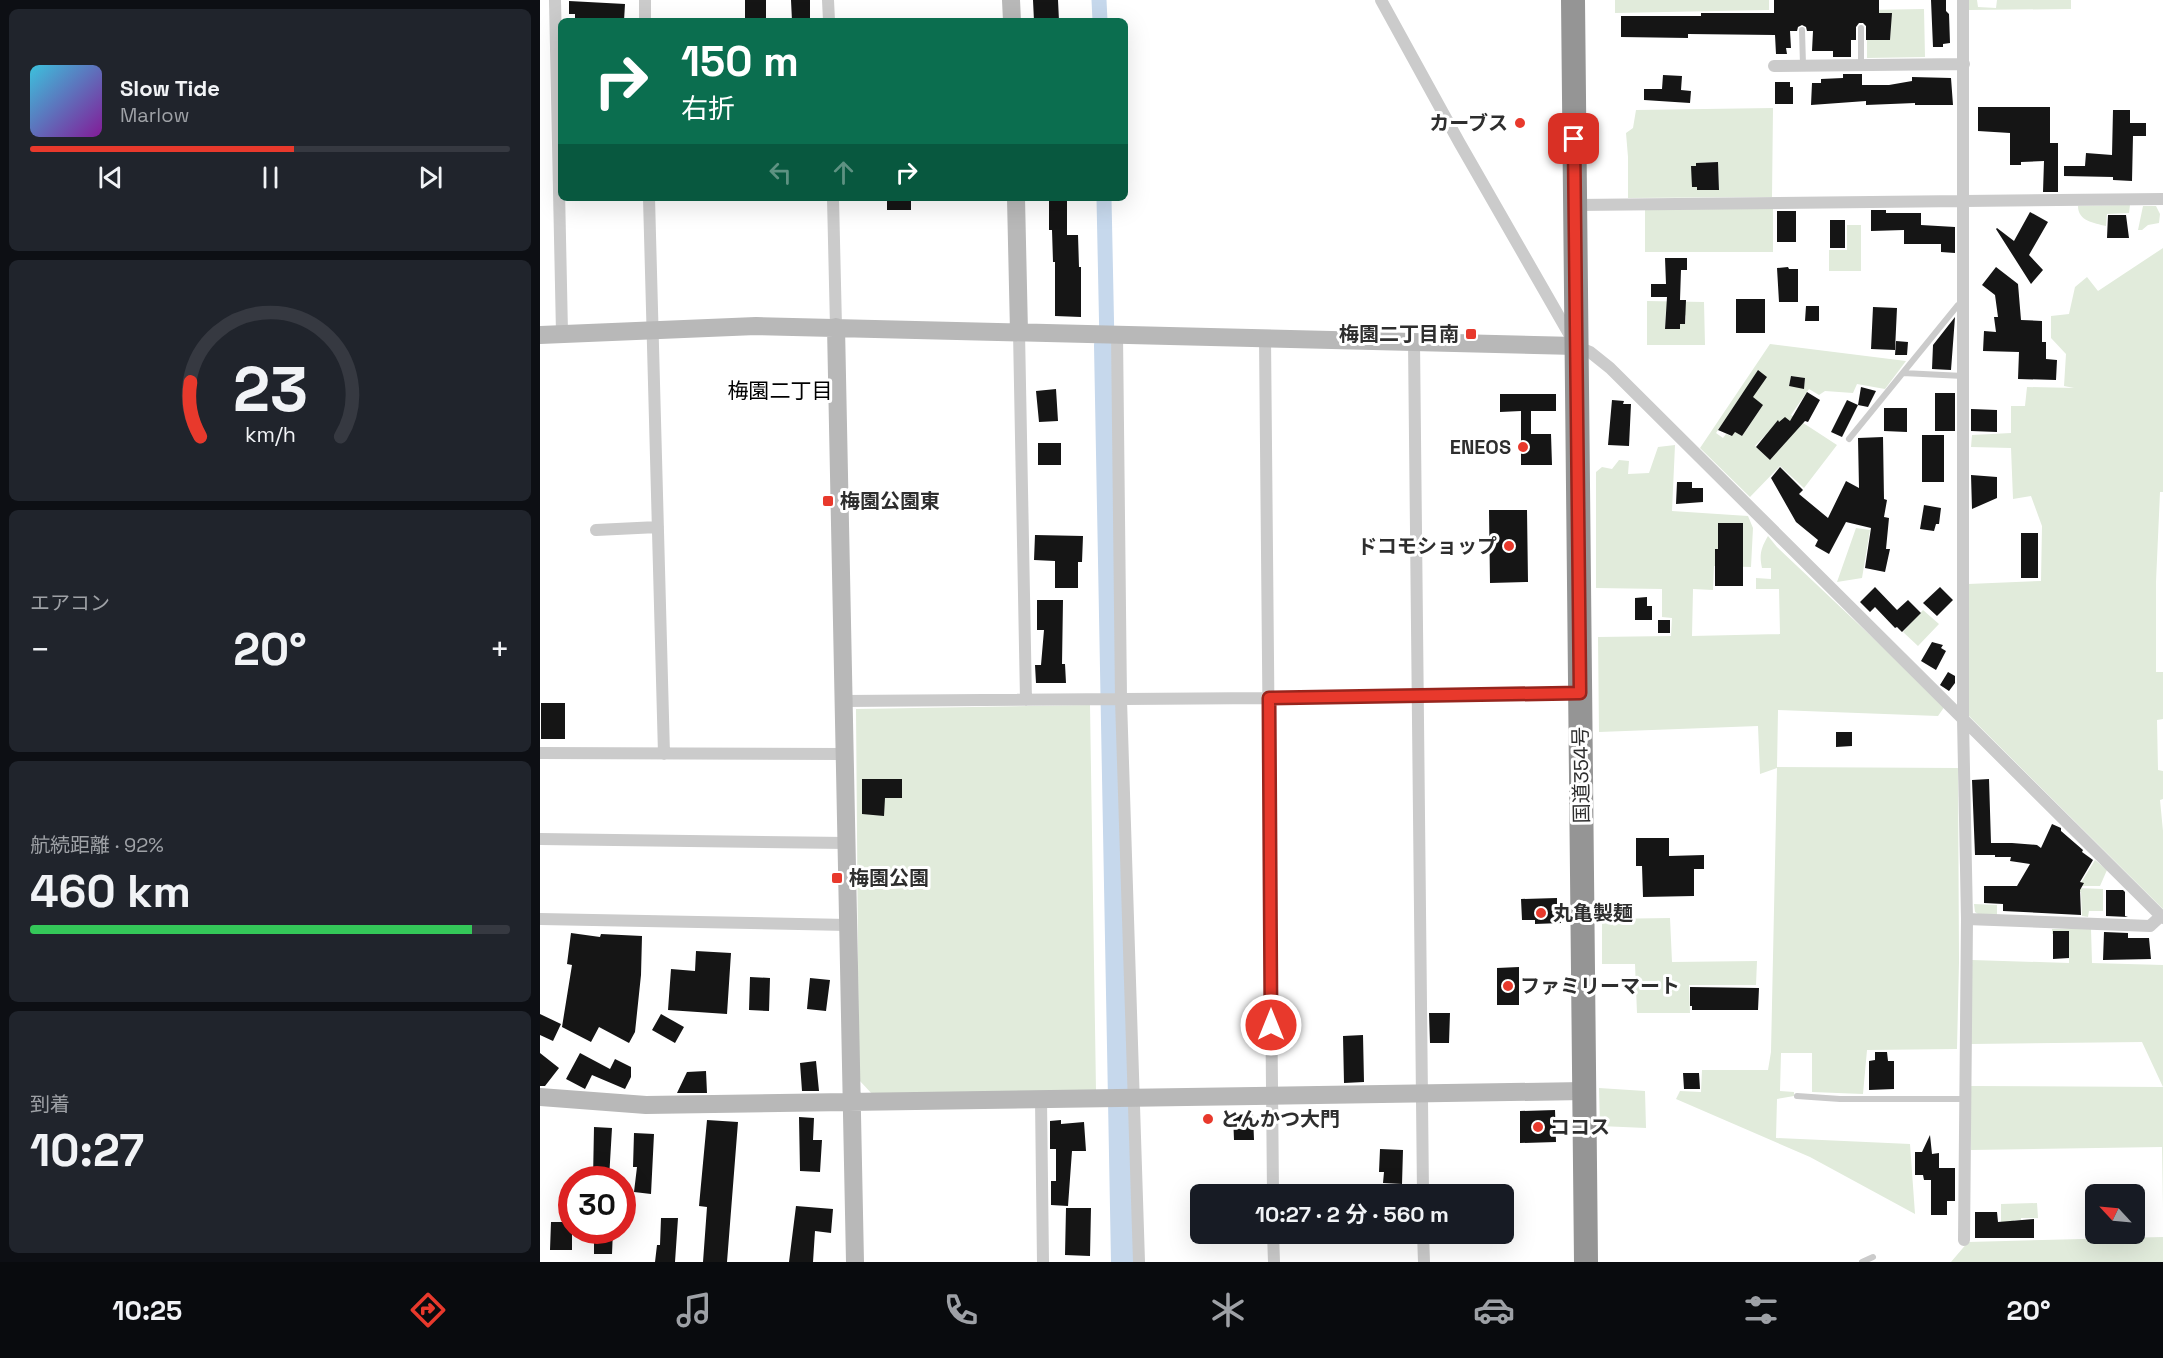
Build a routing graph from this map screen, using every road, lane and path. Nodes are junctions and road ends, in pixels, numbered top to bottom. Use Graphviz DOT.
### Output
graph roads {
  1 [pos="555,0"];
  2 [pos="645,0"];
  3 [pos="828,0"];
  4 [pos="1011,0"];
  5 [pos="1381,0"];
  6 [pos="1573,0"];
  7 [pos="1964,0"];
  8 [pos="645,18"];
  9 [pos="829,18"];
  10 [pos="1012,18"];
  11 [pos="1861,28"];
  12 [pos="1802,30"];
  13 [pos="1964,64"];
  14 [pos="1861,65"];
  15 [pos="1774,66"];
  16 [pos="1803,66"];
  17 [pos="558,143"];
  18 [pos="2163,199"];
  19 [pos="559,201"];
  20 [pos="650,201"];
  21 [pos="833,201"];
  22 [pos="1016,201"];
  23 [pos="1964,201"];
  24 [pos="1575,205"];
  25 [pos="1964,305"];
  26 [pos="836,327"];
  27 [pos="652,330"];
  28 [pos="1019,332"];
  29 [pos="562,333"];
  30 [pos="1110,334"];
  31 [pos="540,335"];
  32 [pos="1265,338"];
  33 [pos="1414,342"];
  34 [pos="1576,346"];
  35 [pos="1903,373"];
  36 [pos="1964,376"];
  37 [pos="1849,439"];
  38 [pos="658,527"];
  39 [pos="597,530"];
  40 [pos="1580,693"];
  41 [pos="1418,695"];
  42 [pos="1269,698"];
  43 [pos="1120,699"];
  44 [pos="1026,700"];
  45 [pos="844,701"];
  46 [pos="1963,719"];
  47 [pos="540,753"];
  48 [pos="664,754"];
  49 [pos="845,754"];
  50 [pos="540,839"];
  51 [pos="847,843"];
  52 [pos="2162,917"];
  53 [pos="540,919"];
  54 [pos="1967,919"];
  55 [pos="848,925"];
  56 [pos="1584,1091"];
  57 [pos="1422,1093"];
  58 [pos="1272,1095"];
  59 [pos="1797,1096"];
  60 [pos="540,1097"];
  61 [pos="1134,1098"];
  62 [pos="1965,1099"];
  63 [pos="1041,1100"];
  64 [pos="852,1102"];
  65 [pos="1273,1184"];
  66 [pos="1423,1184"];
  67 [pos="1964,1240"];
  68 [pos="1274,1244"];
  69 [pos="1423,1244"];
  70 [pos="1873,1257"];
  71 [pos="855,1262"];
  72 [pos="1043,1262"];
  73 [pos="1139,1262"];
  74 [pos="1274,1262"];
  75 [pos="1424,1262"];
  76 [pos="1586,1262"];
  77 [pos="1862,1262"];
  1 -- 17 [label="street"];
  2 -- 8 [label="street"];
  3 -- 9 [label="street"];
  4 -- 10 [label="street"];
  5 -- 34 [label="street"];
  6 -- 24 [label="highway, 国道354号"];
  7 -- 13 [label="street"];
  11 -- 14 [label="lane"];
  12 -- 16 [label="lane"];
  13 -- 14 [label="street"];
  13 -- 23 [label="street"];
  14 -- 16 [label="street"];
  15 -- 16 [label="street"];
  18 -- 23 [label="street"];
  19 -- 29 [label="street"];
  20 -- 27 [label="street"];
  21 -- 26 [label="street"];
  22 -- 28 [label="street"];
  23 -- 24 [label="street"];
  23 -- 25 [label="street"];
  24 -- 34 [label="highway, 国道354号"];
  25 -- 35 [label="lane"];
  25 -- 36 [label="street"];
  26 -- 27 [label="street"];
  26 -- 28 [label="street"];
  26 -- 45 [label="street"];
  27 -- 29 [label="street"];
  27 -- 38 [label="street"];
  28 -- 30 [label="street"];
  28 -- 44 [label="street"];
  29 -- 31 [label="street"];
  30 -- 32 [label="street"];
  30 -- 43 [label="street"];
  32 -- 33 [label="street"];
  32 -- 42 [label="street"];
  33 -- 34 [label="street"];
  33 -- 41 [label="street"];
  34 -- 40 [label="highway, 国道354号"];
  34 -- 46 [label="street"];
  35 -- 36 [label="lane"];
  35 -- 37 [label="lane"];
  36 -- 46 [label="street"];
  38 -- 39 [label="street"];
  38 -- 48 [label="street"];
  40 -- 41 [label="street"];
  40 -- 56 [label="highway, 国道354号"];
  41 -- 42 [label="street"];
  41 -- 57 [label="street"];
  42 -- 43 [label="street"];
  42 -- 58 [label="street"];
  43 -- 44 [label="street"];
  43 -- 61 [label="street"];
  44 -- 45 [label="street"];
  45 -- 49 [label="street"];
  46 -- 52 [label="street"];
  46 -- 54 [label="street"];
  47 -- 48 [label="street"];
  48 -- 49 [label="street"];
  49 -- 51 [label="street"];
  50 -- 51 [label="street"];
  51 -- 55 [label="street"];
  52 -- 54 [label="street"];
  53 -- 55 [label="street"];
  54 -- 62 [label="street"];
  55 -- 64 [label="street"];
  56 -- 57 [label="street"];
  56 -- 76 [label="highway, 国道354号"];
  57 -- 58 [label="street"];
  57 -- 66 [label="street"];
  58 -- 61 [label="street"];
  58 -- 65 [label="street"];
  59 -- 62 [label="lane"];
  60 -- 64 [label="street"];
  61 -- 63 [label="street"];
  61 -- 73 [label="street"];
  62 -- 67 [label="street"];
  63 -- 64 [label="street"];
  63 -- 72 [label="street"];
  64 -- 71 [label="street"];
  68 -- 74 [label="street"];
  69 -- 75 [label="street"];
  70 -- 77 [label="lane"];
}
